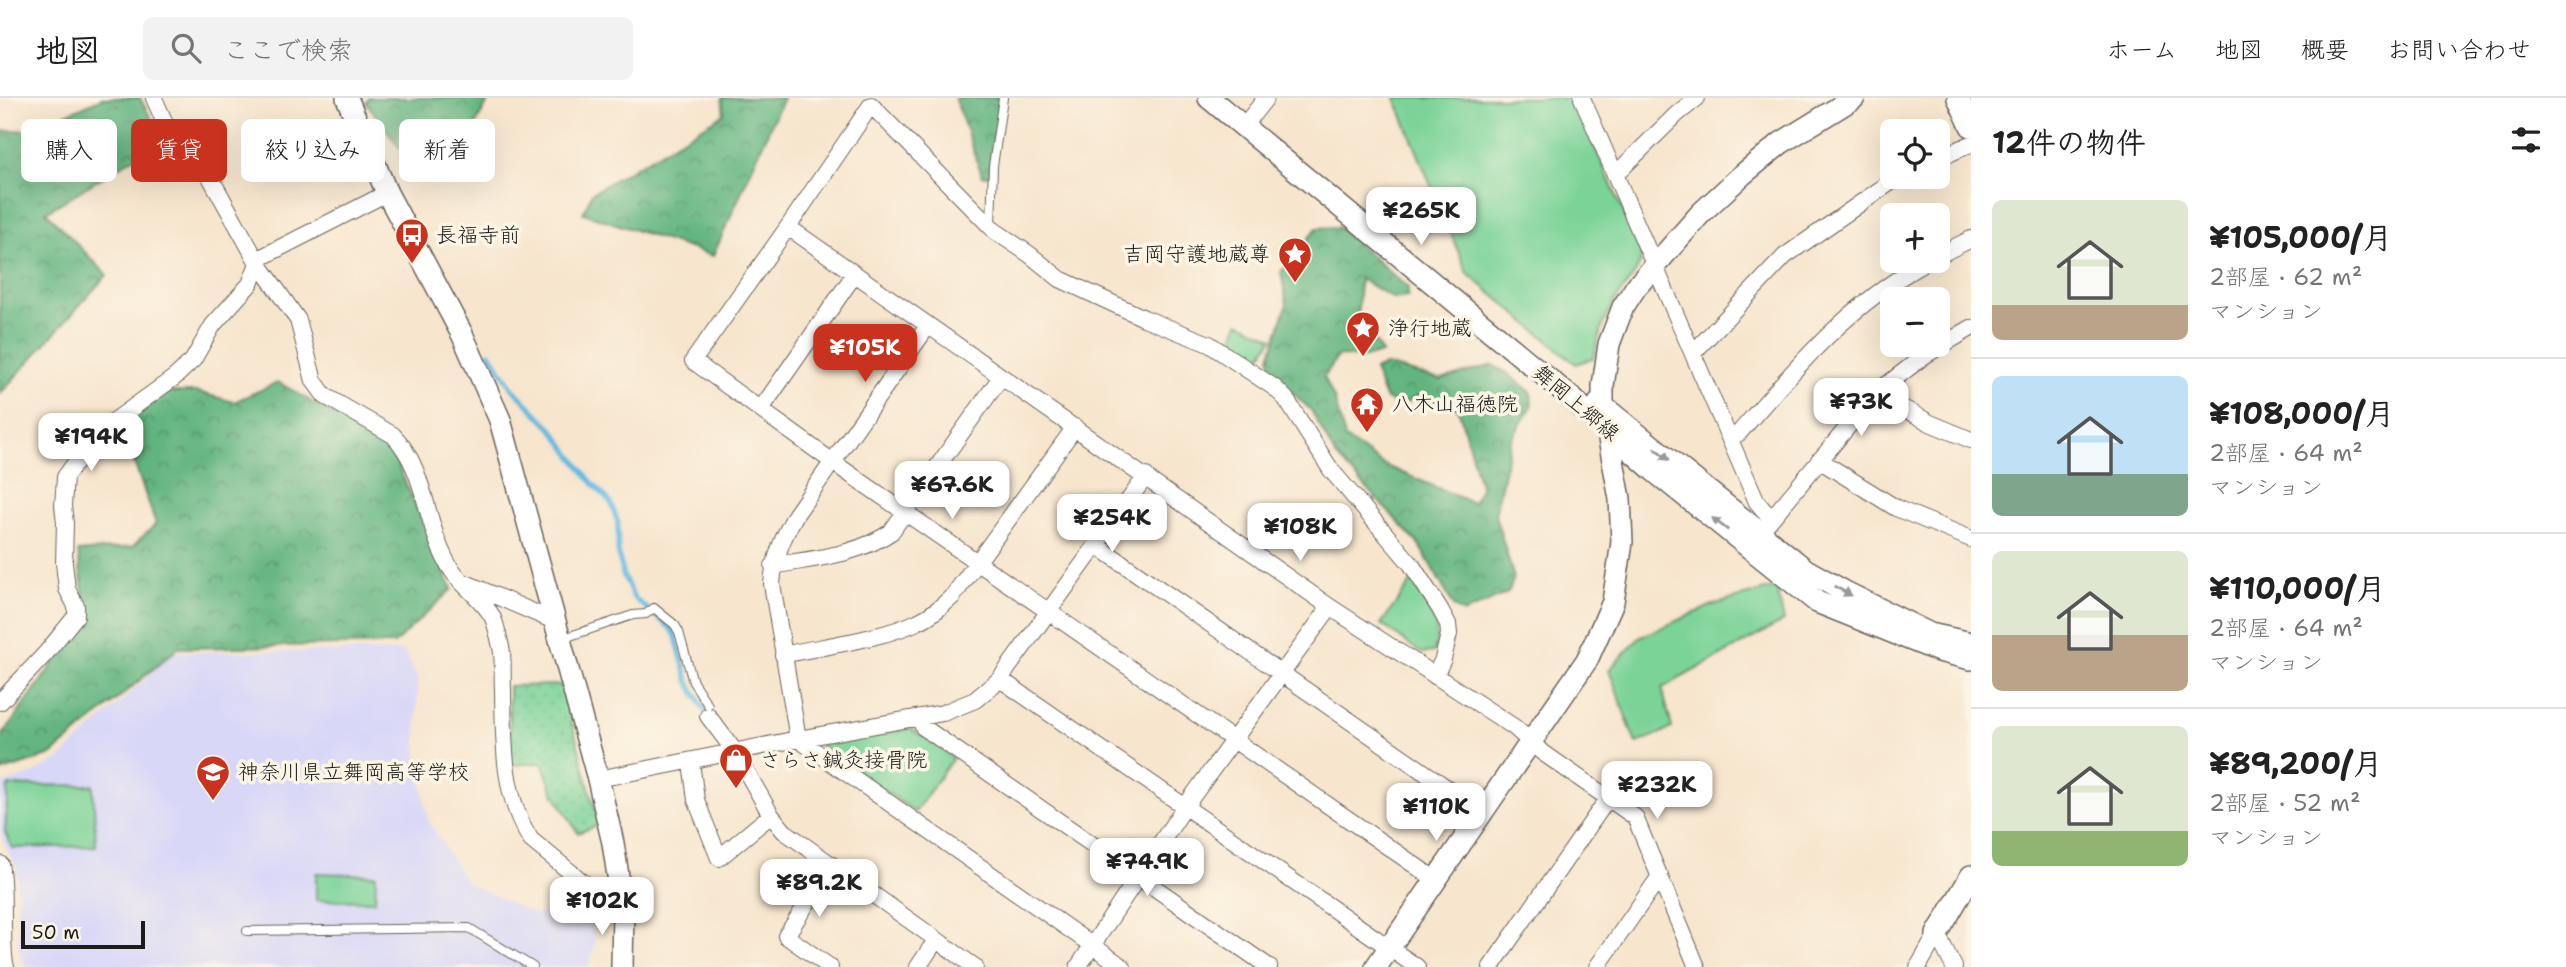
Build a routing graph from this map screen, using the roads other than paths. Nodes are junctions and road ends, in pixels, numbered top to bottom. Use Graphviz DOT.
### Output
graph roads {
  1 [pos="154,98"];
  2 [pos="347,98"];
  3 [pos="1003,98"];
  4 [pos="1209,98"];
  5 [pos="1231,98"];
  6 [pos="1266,98"];
  7 [pos="1582,98"];
  8 [pos="1697,98"];
  9 [pos="1854,98"];
  10 [pos="1958,98"];
  11 [pos="1247,121"];
  12 [pos="1971,126"];
  13 [pos="1971,144"];
  14 [pos="1950,153"];
  15 [pos="1615,175"];
  16 [pos="1881,189"];
  17 [pos="387,193"];
  18 [pos="788,227"];
  19 [pos="991,227"];
  20 [pos="1971,239"];
  21 [pos="1950,250"];
  22 [pos="258,263"];
  23 [pos="1655,265"];
  24 [pos="1907,273"];
  25 [pos="854,275"];
  26 [pos="927,327"];
  27 [pos="1971,328"];
  28 [pos="1694,352"];
  29 [pos="1001,377"];
  30 [pos="1876,393"];
  31 [pos="1603,406"];
  32 [pos="761,409"];
  33 [pos="1075,427"];
  34 [pos="1607,428"];
  35 [pos="1730,438"];
  36 [pos="1971,440"];
  37 [pos="1819,460"];
  38 [pos="834,462"];
  39 [pos="1146,477"];
  40 [pos="906,512"];
  41 [pos="1760,533"];
  42 [pos="1971,539"];
  43 [pos="1096,545"];
  44 [pos="978,561"];
  45 [pos="773,566"];
  46 [pos="461,581"];
  47 [pos="1330,607"];
  48 [pos="1048,611"];
  49 [pos="556,631"];
  50 [pos="1971,643"];
  51 [pos="783,654"];
  52 [pos="1971,659"];
  53 [pos="1282,673"];
  54 [pos="1435,676"];
  55 [pos="1000,679"];
  56 [pos="0,702"];
  57 [pos="709,710"];
  58 [pos="920,717"];
  59 [pos="798,739"];
  60 [pos="1233,739"];
  61 [pos="1530,740"];
  62 [pos="736,753"];
  63 [pos="691,762"];
  64 [pos="598,779"];
  65 [pos="1609,796"];
  66 [pos="1184,808"];
  67 [pos="1483,813"];
  68 [pos="771,815"];
  69 [pos="0,864"];
  70 [pos="831,866"];
  71 [pos="1140,876"];
  72 [pos="1660,876"];
  73 [pos="1971,876"];
  74 [pos="1436,880"];
  75 [pos="623,909"];
  76 [pos="247,931"];
  77 [pos="1937,934"];
  78 [pos="936,940"];
  79 [pos="1093,946"];
  80 [pos="1389,948"];
  81 [pos="6,967"];
  82 [pos="533,967"];
  83 [pos="622,967"];
  84 [pos="830,967"];
  85 [pos="918,967"];
  86 [pos="975,967"];
  87 [pos="1078,967"];
  88 [pos="1123,967"];
  89 [pos="1269,967"];
  90 [pos="1376,967"];
  91 [pos="1417,967"];
  92 [pos="1491,967"];
  93 [pos="1597,967"];
  94 [pos="1697,967"];
  95 [pos="1918,967"];
  96 [pos="1954,967"];
  1 -- 22 [label="street"];
  2 -- 17 [label="street"];
  3 -- 19 [label="lane"];
  4 -- 11 [label="street, 舞岡上郷線"];
  5 -- 11 [label="street, 舞岡上郷線"];
  6 -- 11 [label="street"];
  7 -- 15 [label="street"];
  8 -- 15 [label="street"];
  9 -- 23 [label="street"];
  10 -- 12 [label="street"];
  11 -- 31 [label="street, 舞岡上郷線"];
  11 -- 34 [label="street, 舞岡上郷線"];
  13 -- 14 [label="street"];
  15 -- 23 [label="street"];
  16 -- 28 [label="street"];
  17 -- 22 [label="street"];
  17 -- 49 [label="street"];
  18 -- 19 [label="street"];
  18 -- 25 [label="street"];
  18 -- 32 [label="street"];
  19 -- 54 [label="street"];
  20 -- 21 [label="street"];
  22 -- 46 [label="street"];
  22 -- 56 [label="street"];
  23 -- 28 [label="street"];
  23 -- 31 [label="street"];
  24 -- 35 [label="street"];
  25 -- 26 [label="street"];
  25 -- 32 [label="street"];
  26 -- 29 [label="street"];
  26 -- 38 [label="street"];
  27 -- 30 [label="street"];
  28 -- 35 [label="street"];
  29 -- 33 [label="street"];
  29 -- 40 [label="street"];
  30 -- 36 [label="street"];
  30 -- 37 [label="street"];
  31 -- 34 [label="street"];
  31 -- 41 [label="street, 舞岡上郷線, one-way"];
  32 -- 38 [label="street"];
  33 -- 39 [label="street"];
  33 -- 44 [label="street"];
  41 -- 34 [label="street, 舞岡上郷線, one-way"];
  34 -- 61 [label="street"];
  35 -- 41 [label="street"];
  37 -- 41 [label="street"];
  37 -- 42 [label="street"];
  38 -- 40 [label="street"];
  38 -- 45 [label="street"];
  39 -- 43 [label="street"];
  39 -- 47 [label="street"];
  40 -- 44 [label="street"];
  40 -- 45 [label="street"];
  41 -- 50 [label="street, 舞岡上郷線, one-way"];
  41 -- 52 [label="street, 舞岡上郷線"];
  43 -- 48 [label="street"];
  43 -- 53 [label="street"];
  44 -- 48 [label="street"];
  44 -- 51 [label="street"];
  45 -- 51 [label="street"];
  46 -- 49 [label="street"];
  46 -- 75 [label="street"];
  47 -- 53 [label="street"];
  47 -- 54 [label="street"];
  48 -- 55 [label="street"];
  48 -- 60 [label="street"];
  49 -- 57 [label="lane"];
  49 -- 64 [label="street"];
  51 -- 59 [label="street"];
  53 -- 60 [label="street"];
  53 -- 67 [label="street"];
  54 -- 61 [label="street"];
  55 -- 58 [label="street"];
  55 -- 66 [label="street"];
  57 -- 62 [label="street"];
  58 -- 59 [label="street"];
  58 -- 71 [label="street"];
  59 -- 62 [label="street"];
  59 -- 79 [label="street"];
  60 -- 66 [label="street"];
  60 -- 74 [label="street"];
  61 -- 65 [label="street"];
  61 -- 67 [label="street"];
  62 -- 63 [label="street"];
  62 -- 68 [label="street"];
  63 -- 64 [label="street"];
  63 -- 68 [label="street"];
  64 -- 75 [label="street"];
  65 -- 72 [label="street"];
  65 -- 92 [label="street"];
  66 -- 71 [label="street"];
  66 -- 80 [label="street"];
  67 -- 74 [label="street"];
  68 -- 70 [label="street"];
  69 -- 81 [label="street"];
  70 -- 78 [label="street"];
  70 -- 84 [label="street"];
  71 -- 79 [label="street"];
  71 -- 89 [label="street"];
  72 -- 93 [label="street"];
  72 -- 94 [label="street"];
  73 -- 77 [label="street"];
  74 -- 80 [label="street"];
  75 -- 83 [label="street"];
  76 -- 82 [label="lane"];
  77 -- 95 [label="street"];
  77 -- 96 [label="street"];
  78 -- 85 [label="street"];
  78 -- 86 [label="street"];
  79 -- 87 [label="street"];
  79 -- 88 [label="street"];
  80 -- 90 [label="street"];
  80 -- 91 [label="street"];
}
